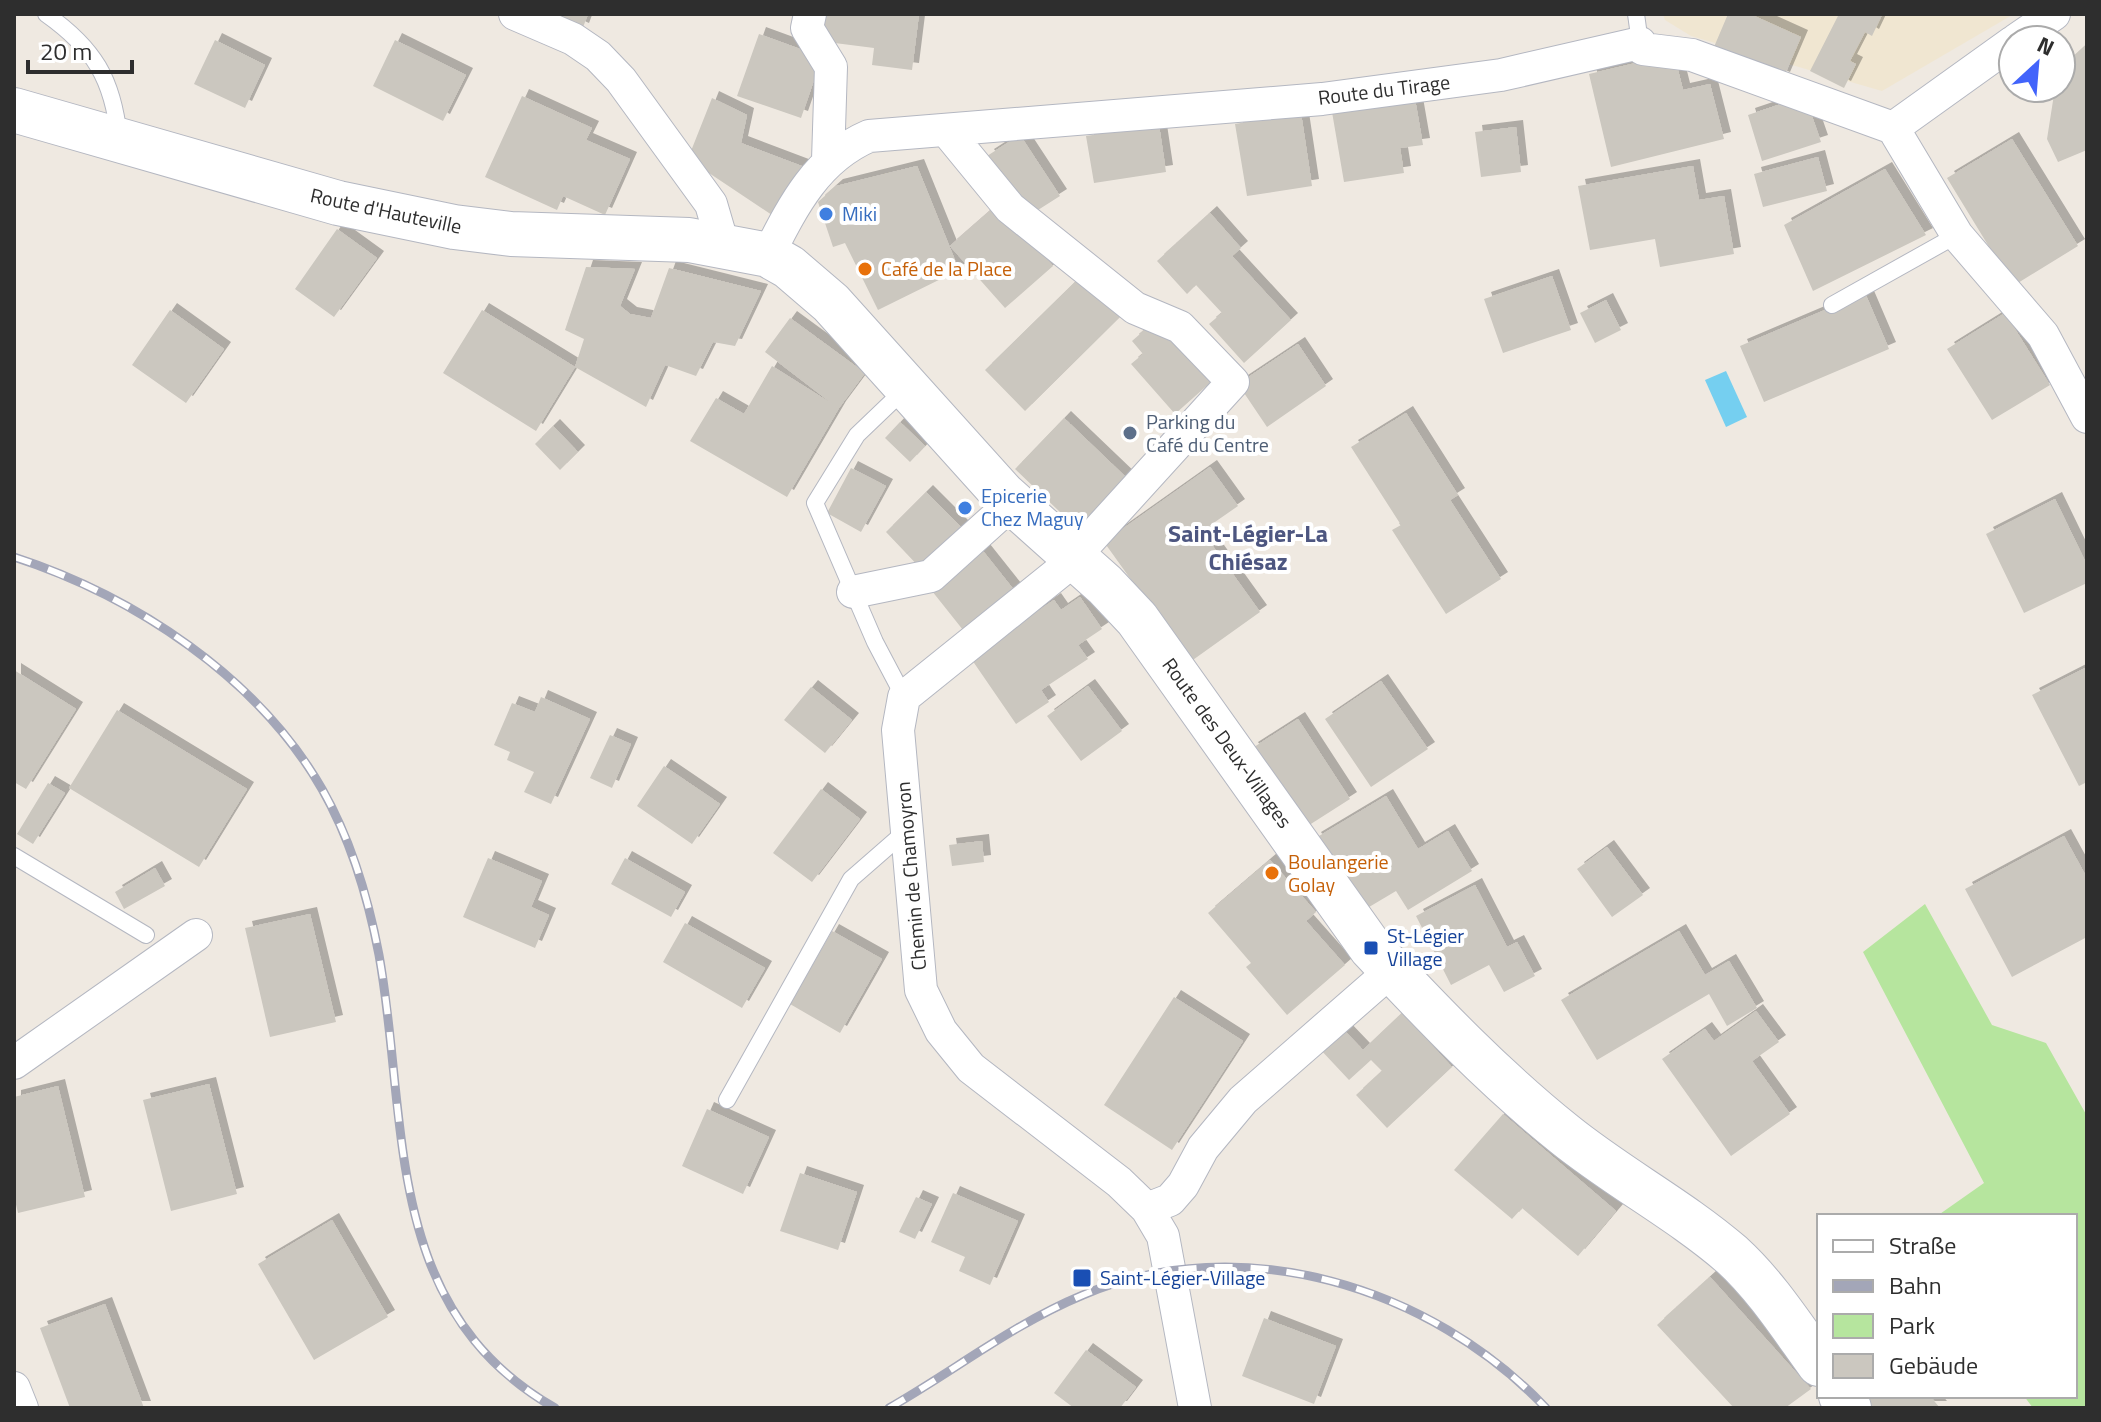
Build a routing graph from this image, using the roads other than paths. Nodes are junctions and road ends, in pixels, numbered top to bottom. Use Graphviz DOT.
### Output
graph roads {
  1 [pos="46,14"];
  2 [pos="515,14"];
  3 [pos="810,14"];
  4 [pos="1638,28"];
  5 [pos="1997,54"];
  6 [pos="14,110"];
  7 [pos="1893,128"];
  8 [pos="946,130"];
  9 [pos="119,142"];
  10 [pos="828,160"];
  11 [pos="1957,235"];
  12 [pos="723,245"];
  13 [pos="768,255"];
  14 [pos="1832,305"];
  15 [pos="906,388"];
  16 [pos="2087,417"];
  17 [pos="1012,503"];
  18 [pos="1074,558"];
  19 [pos="853,592"];
  20 [pos="904,697"];
  21 [pos="906,831"];
  22 [pos="14,856"];
  23 [pos="146,935"];
  24 [pos="196,935"];
  25 [pos="1392,970"];
  26 [pos="14,1063"];
  27 [pos="727,1100"];
  28 [pos="1147,1209"];
  29 [pos="1817,1361"];
  30 [pos="14,1388"];
  31 [pos="22,1408"];
  32 [pos="1195,1408"];
  1 -- 9 [label="lane"];
  2 -- 12 [label="street"];
  3 -- 10 [label="street"];
  4 -- 7 [label="street, Route du Tirage"];
  4 -- 8 [label="street, Route du Tirage"];
  5 -- 7 [label="street"];
  6 -- 9 [label="main road, Route d'Hauteville"];
  7 -- 11 [label="street"];
  8 -- 10 [label="street, Route du Tirage"];
  8 -- 18 [label="street"];
  9 -- 12 [label="main road, Route d'Hauteville"];
  10 -- 13 [label="street, Route du Tirage"];
  11 -- 14 [label="lane"];
  11 -- 16 [label="street"];
  12 -- 13 [label="main road, Route d'Hauteville"];
  13 -- 15 [label="main road, Route des Deux-Villages"];
  15 -- 17 [label="main road, Route des Deux-Villages"];
  15 -- 19 [label="lane"];
  17 -- 18 [label="main road, Route des Deux-Villages"];
  17 -- 19 [label="street"];
  18 -- 20 [label="street"];
  18 -- 25 [label="main road, Route des Deux-Villages"];
  19 -- 20 [label="lane"];
  20 -- 21 [label="street, Chemin de Chamoyron"];
  21 -- 27 [label="lane"];
  21 -- 28 [label="street, Chemin de Chamoyron"];
  22 -- 23 [label="lane"];
  24 -- 26 [label="street"];
  25 -- 28 [label="street"];
  25 -- 29 [label="main road, Route des Deux-Villages"];
  28 -- 32 [label="street, Chemin de Chamoyron"];
  30 -- 31 [label="street"];
}
